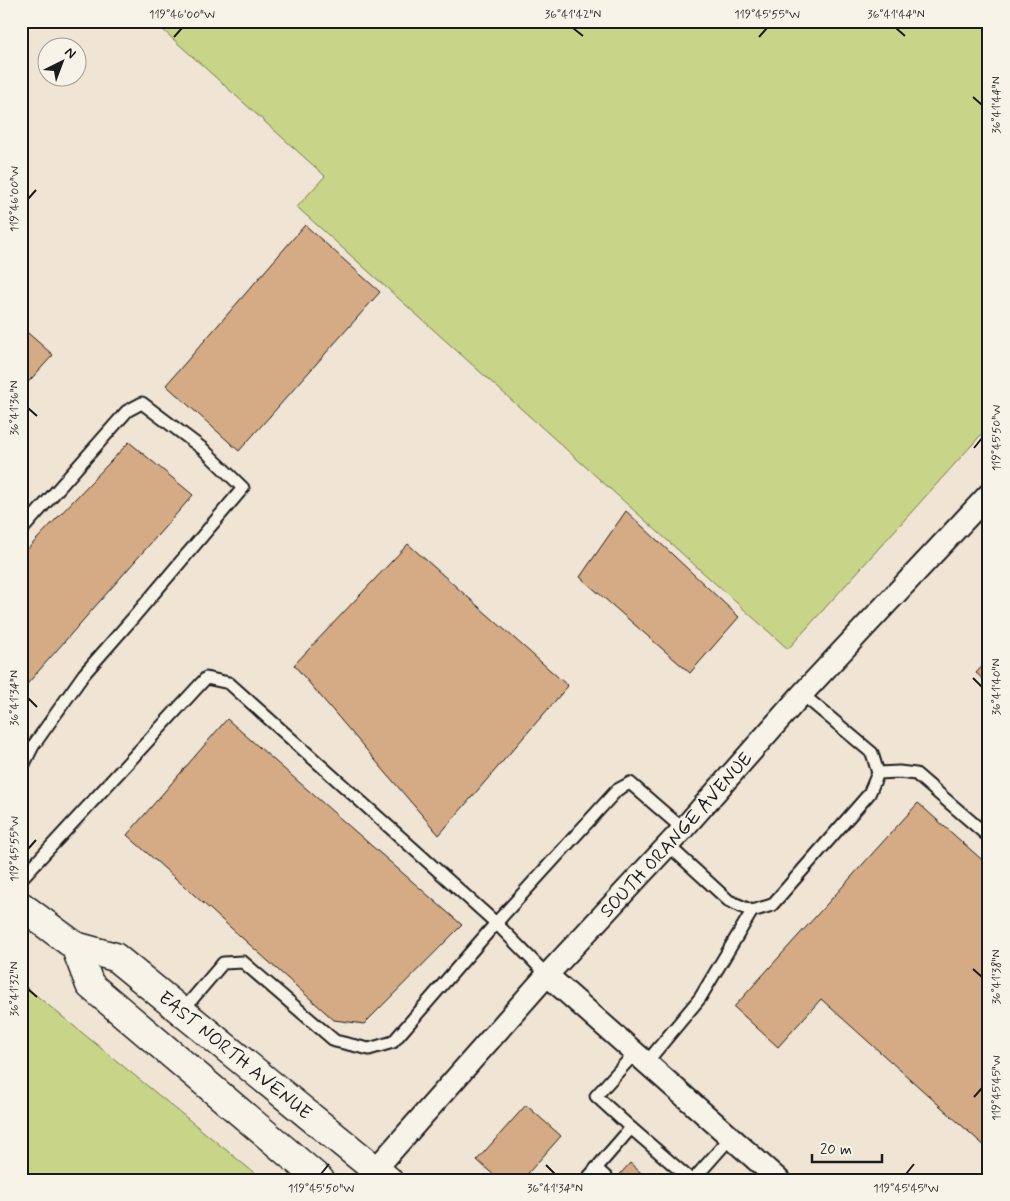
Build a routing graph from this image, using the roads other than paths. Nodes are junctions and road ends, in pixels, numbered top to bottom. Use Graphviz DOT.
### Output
graph roads {
  1 [pos="989,494"];
  2 [pos="21,531"];
  3 [pos="802,694"];
  4 [pos="21,770"];
  5 [pos="878,773"];
  6 [pos="683,829"];
  7 [pos="989,837"];
  8 [pos="668,845"];
  9 [pos="21,879"];
  10 [pos="21,906"];
  11 [pos="752,910"];
  12 [pos="496,923"];
  13 [pos="75,946"];
  14 [pos="547,975"];
  15 [pos="182,1011"];
  16 [pos="640,1058"];
  17 [pos="631,1128"];
  18 [pos="730,1137"];
  19 [pos="596,1168"];
  20 [pos="377,1176"];
  21 [pos="320,1180"];
  22 [pos="586,1180"];
  23 [pos="609,1180"];
  24 [pos="692,1180"];
  25 [pos="779,1180"];
  1 -- 3 [label="street, SOUTH ORANGE AVENUE"];
  2 -- 4 [label="lane"];
  3 -- 5 [label="lane"];
  3 -- 6 [label="street, SOUTH ORANGE AVENUE"];
  5 -- 7 [label="lane"];
  5 -- 11 [label="lane"];
  6 -- 8 [label="street, SOUTH ORANGE AVENUE"];
  6 -- 12 [label="lane"];
  8 -- 11 [label="lane"];
  8 -- 14 [label="street, SOUTH ORANGE AVENUE"];
  9 -- 12 [label="lane"];
  10 -- 13 [label="street, EAST NORTH AVENUE"];
  11 -- 16 [label="lane"];
  12 -- 14 [label="lane"];
  12 -- 15 [label="lane"];
  13 -- 15 [label="street, EAST NORTH AVENUE"];
  13 -- 21 [label="street, EAST NORTH AVENUE"];
  14 -- 16 [label="street"];
  14 -- 20 [label="street, SOUTH ORANGE AVENUE"];
  15 -- 20 [label="street, EAST NORTH AVENUE"];
  16 -- 17 [label="lane"];
  16 -- 18 [label="street"];
  17 -- 19 [label="lane"];
  17 -- 24 [label="lane"];
  18 -- 24 [label="lane"];
  18 -- 25 [label="street"];
  19 -- 22 [label="lane"];
  19 -- 23 [label="lane"];
}
